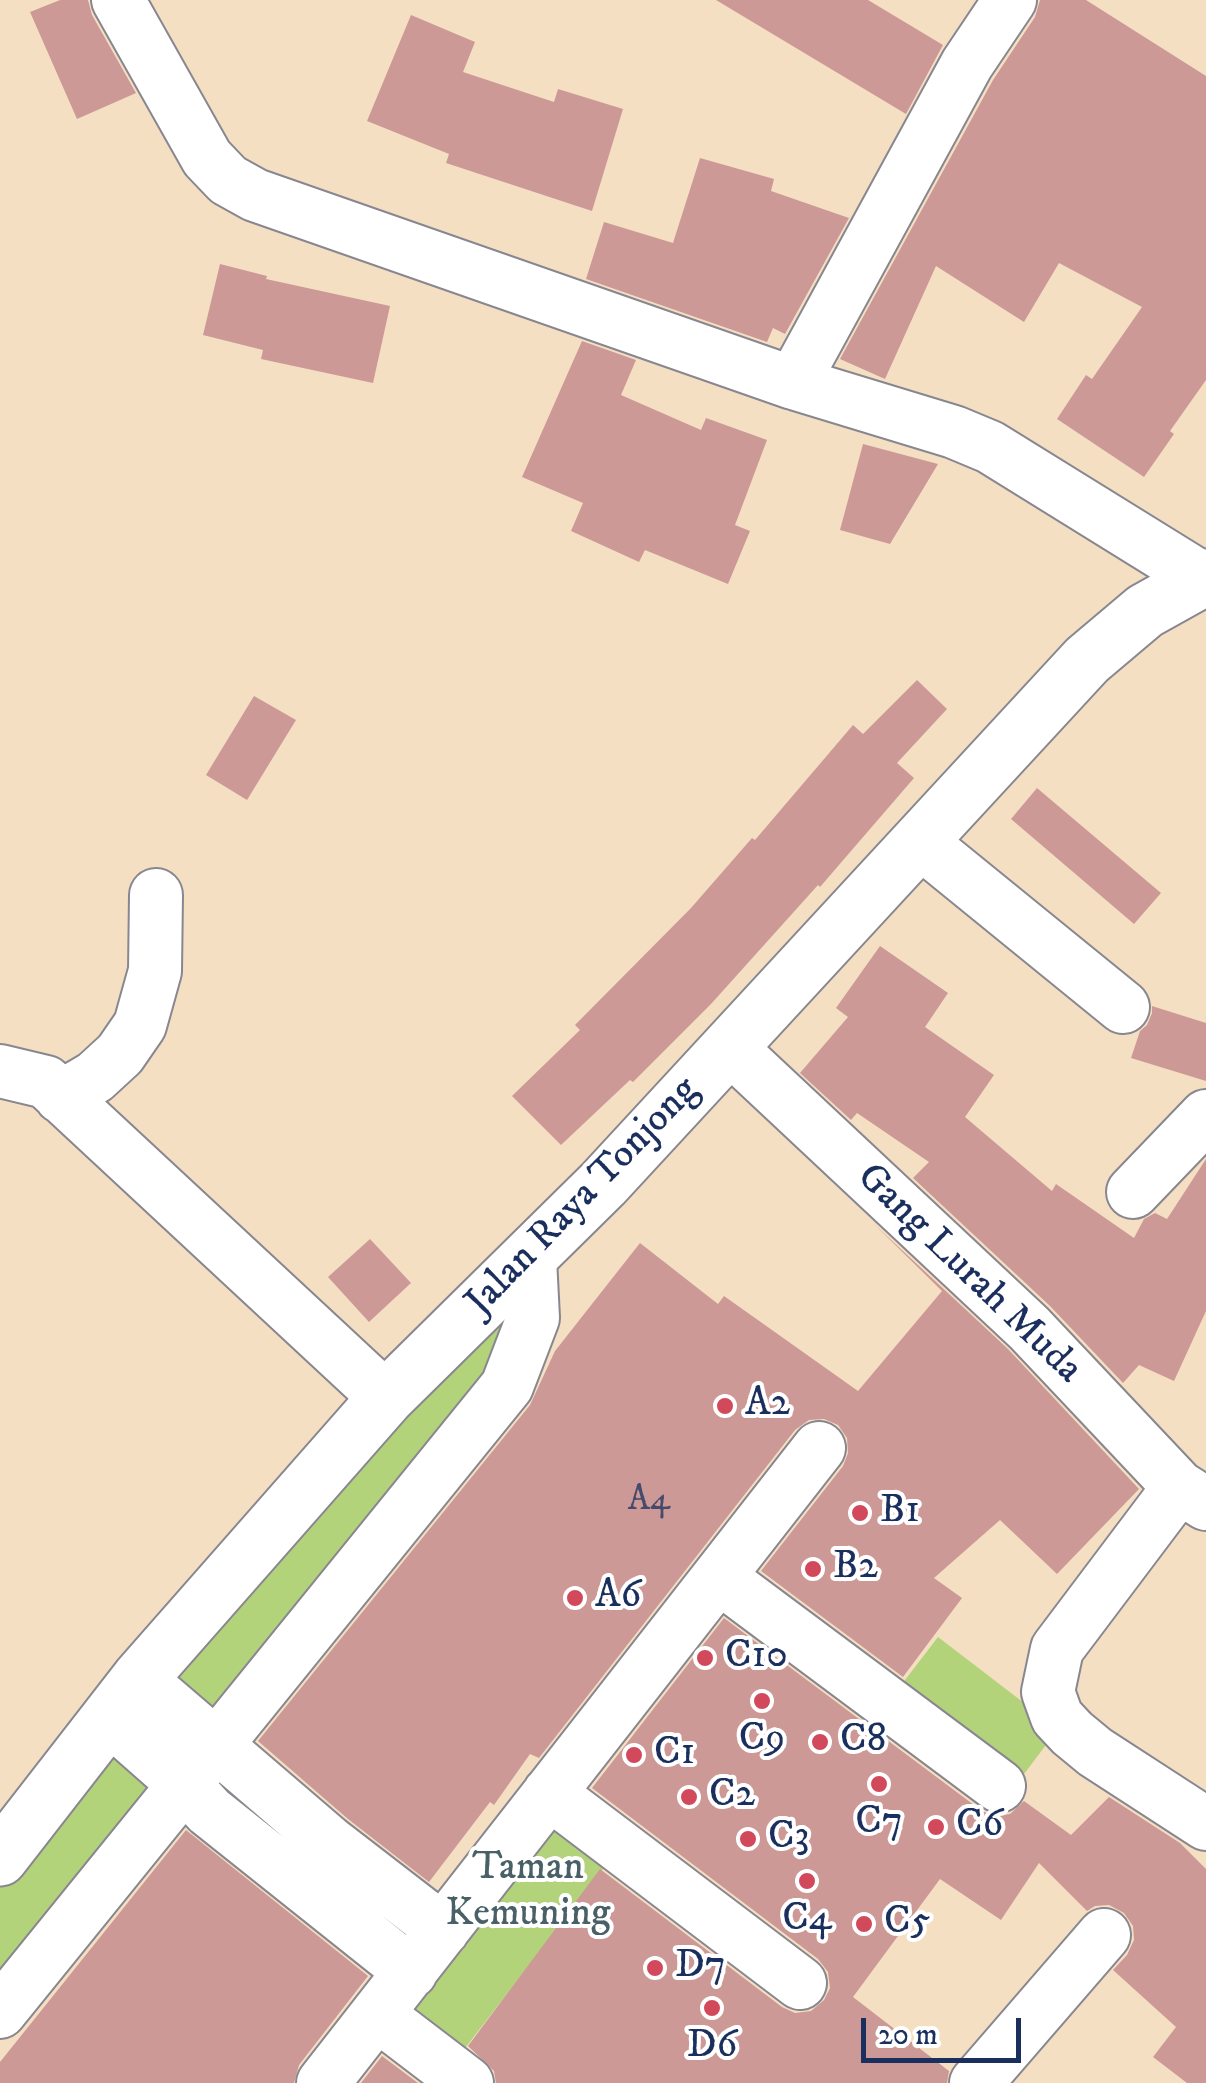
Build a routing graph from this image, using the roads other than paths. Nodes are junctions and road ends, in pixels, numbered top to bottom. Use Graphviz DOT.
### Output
graph roads {
  1 [pos="118,0"];
  2 [pos="1010,0"];
  3 [pos="793,384"];
  4 [pos="1205,578"];
  5 [pos="919,841"];
  6 [pos="156,894"];
  7 [pos="1123,1007"];
  8 [pos="728,1047"];
  9 [pos="0,1071"];
  10 [pos="62,1097"];
  11 [pos="1206,1116"];
  12 [pos="1133,1192"];
  13 [pos="530,1259"];
  14 [pos="386,1398"];
  15 [pos="819,1448"];
  16 [pos="1193,1496"];
  17 [pos="720,1578"];
  18 [pos="124,1698"];
  19 [pos="201,1765"];
  20 [pos="999,1786"];
  21 [pos="549,1793"];
  22 [pos="1206,1824"];
  23 [pos="0,1858"];
  24 [pos="443,1930"];
  25 [pos="1104,1934"];
  26 [pos="411,1972"];
  27 [pos="800,1983"];
  28 [pos="1,2009"];
  29 [pos="378,2015"];
  30 [pos="323,2083"];
  31 [pos="467,2083"];
  32 [pos="976,2083"];
  1 -- 3 [label="street"];
  2 -- 3 [label="street"];
  3 -- 4 [label="street"];
  4 -- 5 [label="main road, Jalan Raya Tonjong"];
  5 -- 7 [label="street"];
  5 -- 8 [label="main road, Jalan Raya Tonjong"];
  6 -- 10 [label="street"];
  8 -- 13 [label="main road, Jalan Raya Tonjong"];
  8 -- 16 [label="street, Gang Lurah Muda"];
  9 -- 10 [label="street"];
  10 -- 14 [label="street"];
  11 -- 12 [label="street"];
  13 -- 14 [label="main road, Jalan Raya Tonjong"];
  13 -- 19 [label="street"];
  14 -- 18 [label="main road, Jalan Raya Tonjong"];
  15 -- 17 [label="street"];
  16 -- 22 [label="street"];
  17 -- 20 [label="street"];
  17 -- 21 [label="street"];
  18 -- 19 [label="street"];
  18 -- 23 [label="main road, Jalan Raya Tonjong"];
  19 -- 24 [label="street"];
  19 -- 26 [label="street"];
  19 -- 28 [label="street"];
  21 -- 24 [label="street"];
  21 -- 27 [label="street"];
  24 -- 26 [label="street"];
  25 -- 32 [label="street"];
  26 -- 29 [label="street"];
  29 -- 30 [label="street"];
  29 -- 31 [label="street"];
}
